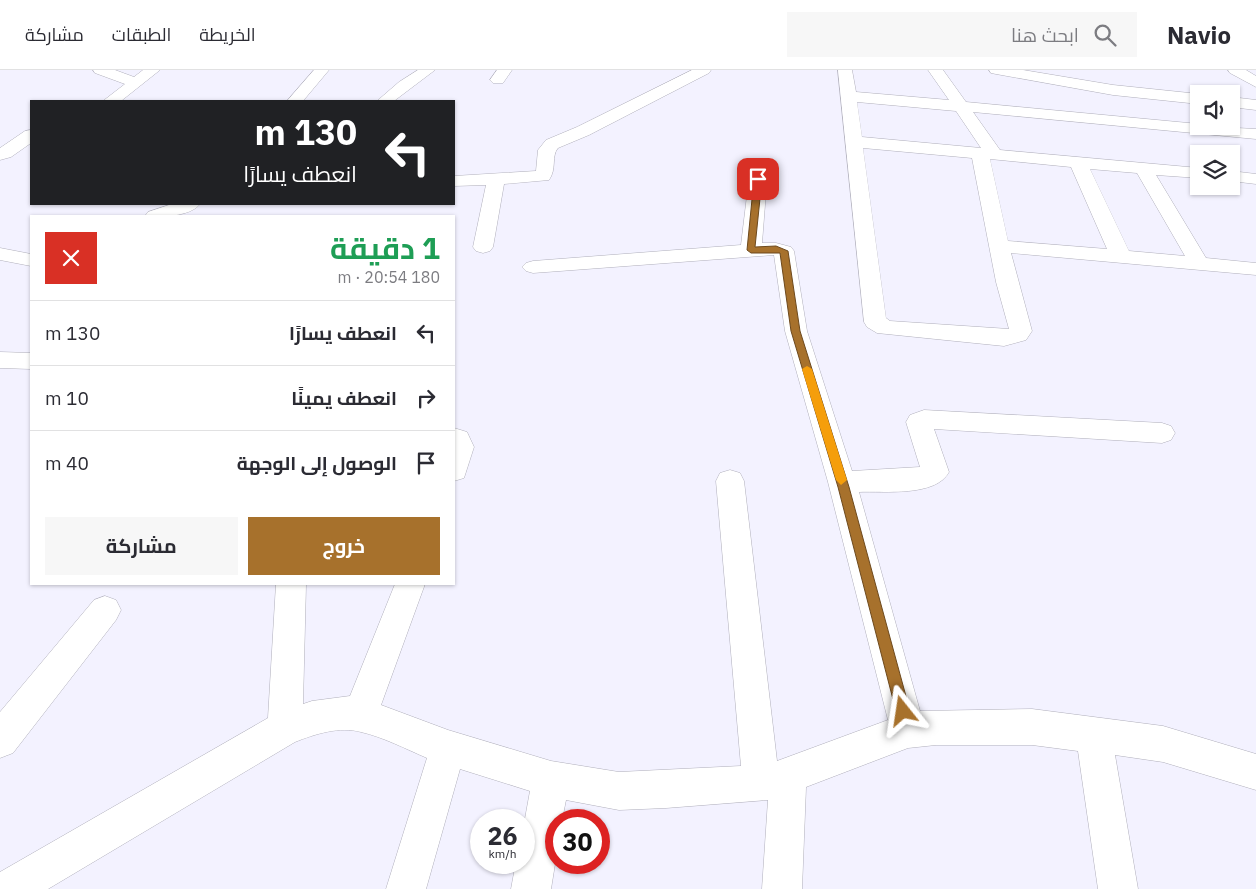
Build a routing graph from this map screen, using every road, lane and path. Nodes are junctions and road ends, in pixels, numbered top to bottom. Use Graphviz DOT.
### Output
graph roads {
  1 [pos="100,70"];
  2 [pos="153,70"];
  3 [pos="322,70"];
  4 [pos="428,70"];
  5 [pos="704,70"];
  6 [pos="845,70"];
  7 [pos="935,70"];
  8 [pos="996,70"];
  9 [pos="1235,70"];
  10 [pos="1255,81"];
  11 [pos="135,82"];
  12 [pos="1139,92"];
  13 [pos="849,96"];
  14 [pos="1190,98"];
  15 [pos="112,100"];
  16 [pos="296,100"];
  17 [pos="386,100"];
  18 [pos="1240,103"];
  19 [pos="960,105"];
  20 [pos="1256,105"];
  21 [pos="1256,134"];
  22 [pos="30,136"];
  23 [pos="855,142"];
  24 [pos="1164,148"];
  25 [pos="988,154"];
  26 [pos="0,155"];
  27 [pos="1078,162"];
  28 [pos="1190,167"];
  29 [pos="1143,168"];
  30 [pos="1240,178"];
  31 [pos="496,179"];
  32 [pos="758,179"];
  33 [pos="1255,180"];
  34 [pos="455,181"];
  35 [pos="187,205"];
  36 [pos="158,215"];
  37 [pos="483,246"];
  38 [pos="1000,246"];
  39 [pos="751,250"];
  40 [pos="0,254"];
  41 [pos="1121,257"];
  42 [pos="30,260"];
  43 [pos="1200,264"];
  44 [pos="532,267"];
  45 [pos="1256,269"];
  46 [pos="0,360"];
  47 [pos="30,361"];
  48 [pos="1162,434"];
  49 [pos="455,438"];
  50 [pos="455,466"];
  51 [pos="730,481"];
  52 [pos="842,482"];
  53 [pos="291,585"];
  54 [pos="410,585"];
  55 [pos="105,610"];
  56 [pos="360,714"];
  57 [pos="286,728"];
  58 [pos="908,730"];
  59 [pos="1094,736"];
  60 [pos="0,740"];
  61 [pos="448,748"];
  62 [pos="1256,772"];
  63 [pos="552,779"];
  64 [pos="775,779"];
  65 [pos="10,889"];
  66 [pos="406,889"];
  67 [pos="531,889"];
  68 [pos="782,889"];
  69 [pos="1118,889"];
  1 -- 11 [label="street"];
  2 -- 11 [label="street"];
  3 -- 16 [label="street"];
  4 -- 17 [label="street"];
  5 -- 31 [label="street"];
  6 -- 13 [label="street"];
  7 -- 19 [label="street"];
  8 -- 12 [label="street"];
  9 -- 10 [label="street"];
  11 -- 15 [label="street"];
  12 -- 14 [label="street"];
  12 -- 24 [label="street"];
  13 -- 19 [label="street"];
  13 -- 23 [label="street"];
  18 -- 20 [label="street"];
  19 -- 24 [label="street"];
  19 -- 25 [label="street"];
  21 -- 24 [label="street"];
  22 -- 26 [label="street"];
  23 -- 25 [label="street"];
  23 -- 38 [label="street"];
  24 -- 28 [label="street"];
  24 -- 29 [label="street"];
  25 -- 27 [label="street"];
  25 -- 38 [label="street"];
  27 -- 29 [label="street"];
  27 -- 41 [label="street"];
  29 -- 43 [label="street"];
  30 -- 33 [label="street"];
  31 -- 34 [label="street"];
  31 -- 37 [label="street"];
  32 -- 39 [label="street"];
  35 -- 36 [label="street"];
  38 -- 41 [label="street"];
  39 -- 44 [label="street"];
  39 -- 52 [label="street"];
  40 -- 42 [label="street"];
  41 -- 43 [label="street"];
  43 -- 45 [label="street"];
  46 -- 47 [label="street"];
  48 -- 52 [label="street"];
  49 -- 50 [label="street"];
  51 -- 64 [label="street"];
  52 -- 58 [label="street"];
  53 -- 57 [label="street"];
  54 -- 56 [label="street"];
  55 -- 60 [label="street"];
  56 -- 57 [label="street"];
  56 -- 61 [label="street"];
  57 -- 65 [label="street"];
  58 -- 59 [label="street"];
  58 -- 64 [label="street"];
  59 -- 62 [label="street"];
  59 -- 69 [label="street"];
  61 -- 63 [label="street"];
  61 -- 66 [label="street"];
  63 -- 64 [label="street"];
  63 -- 67 [label="street"];
  64 -- 68 [label="street"];
}
